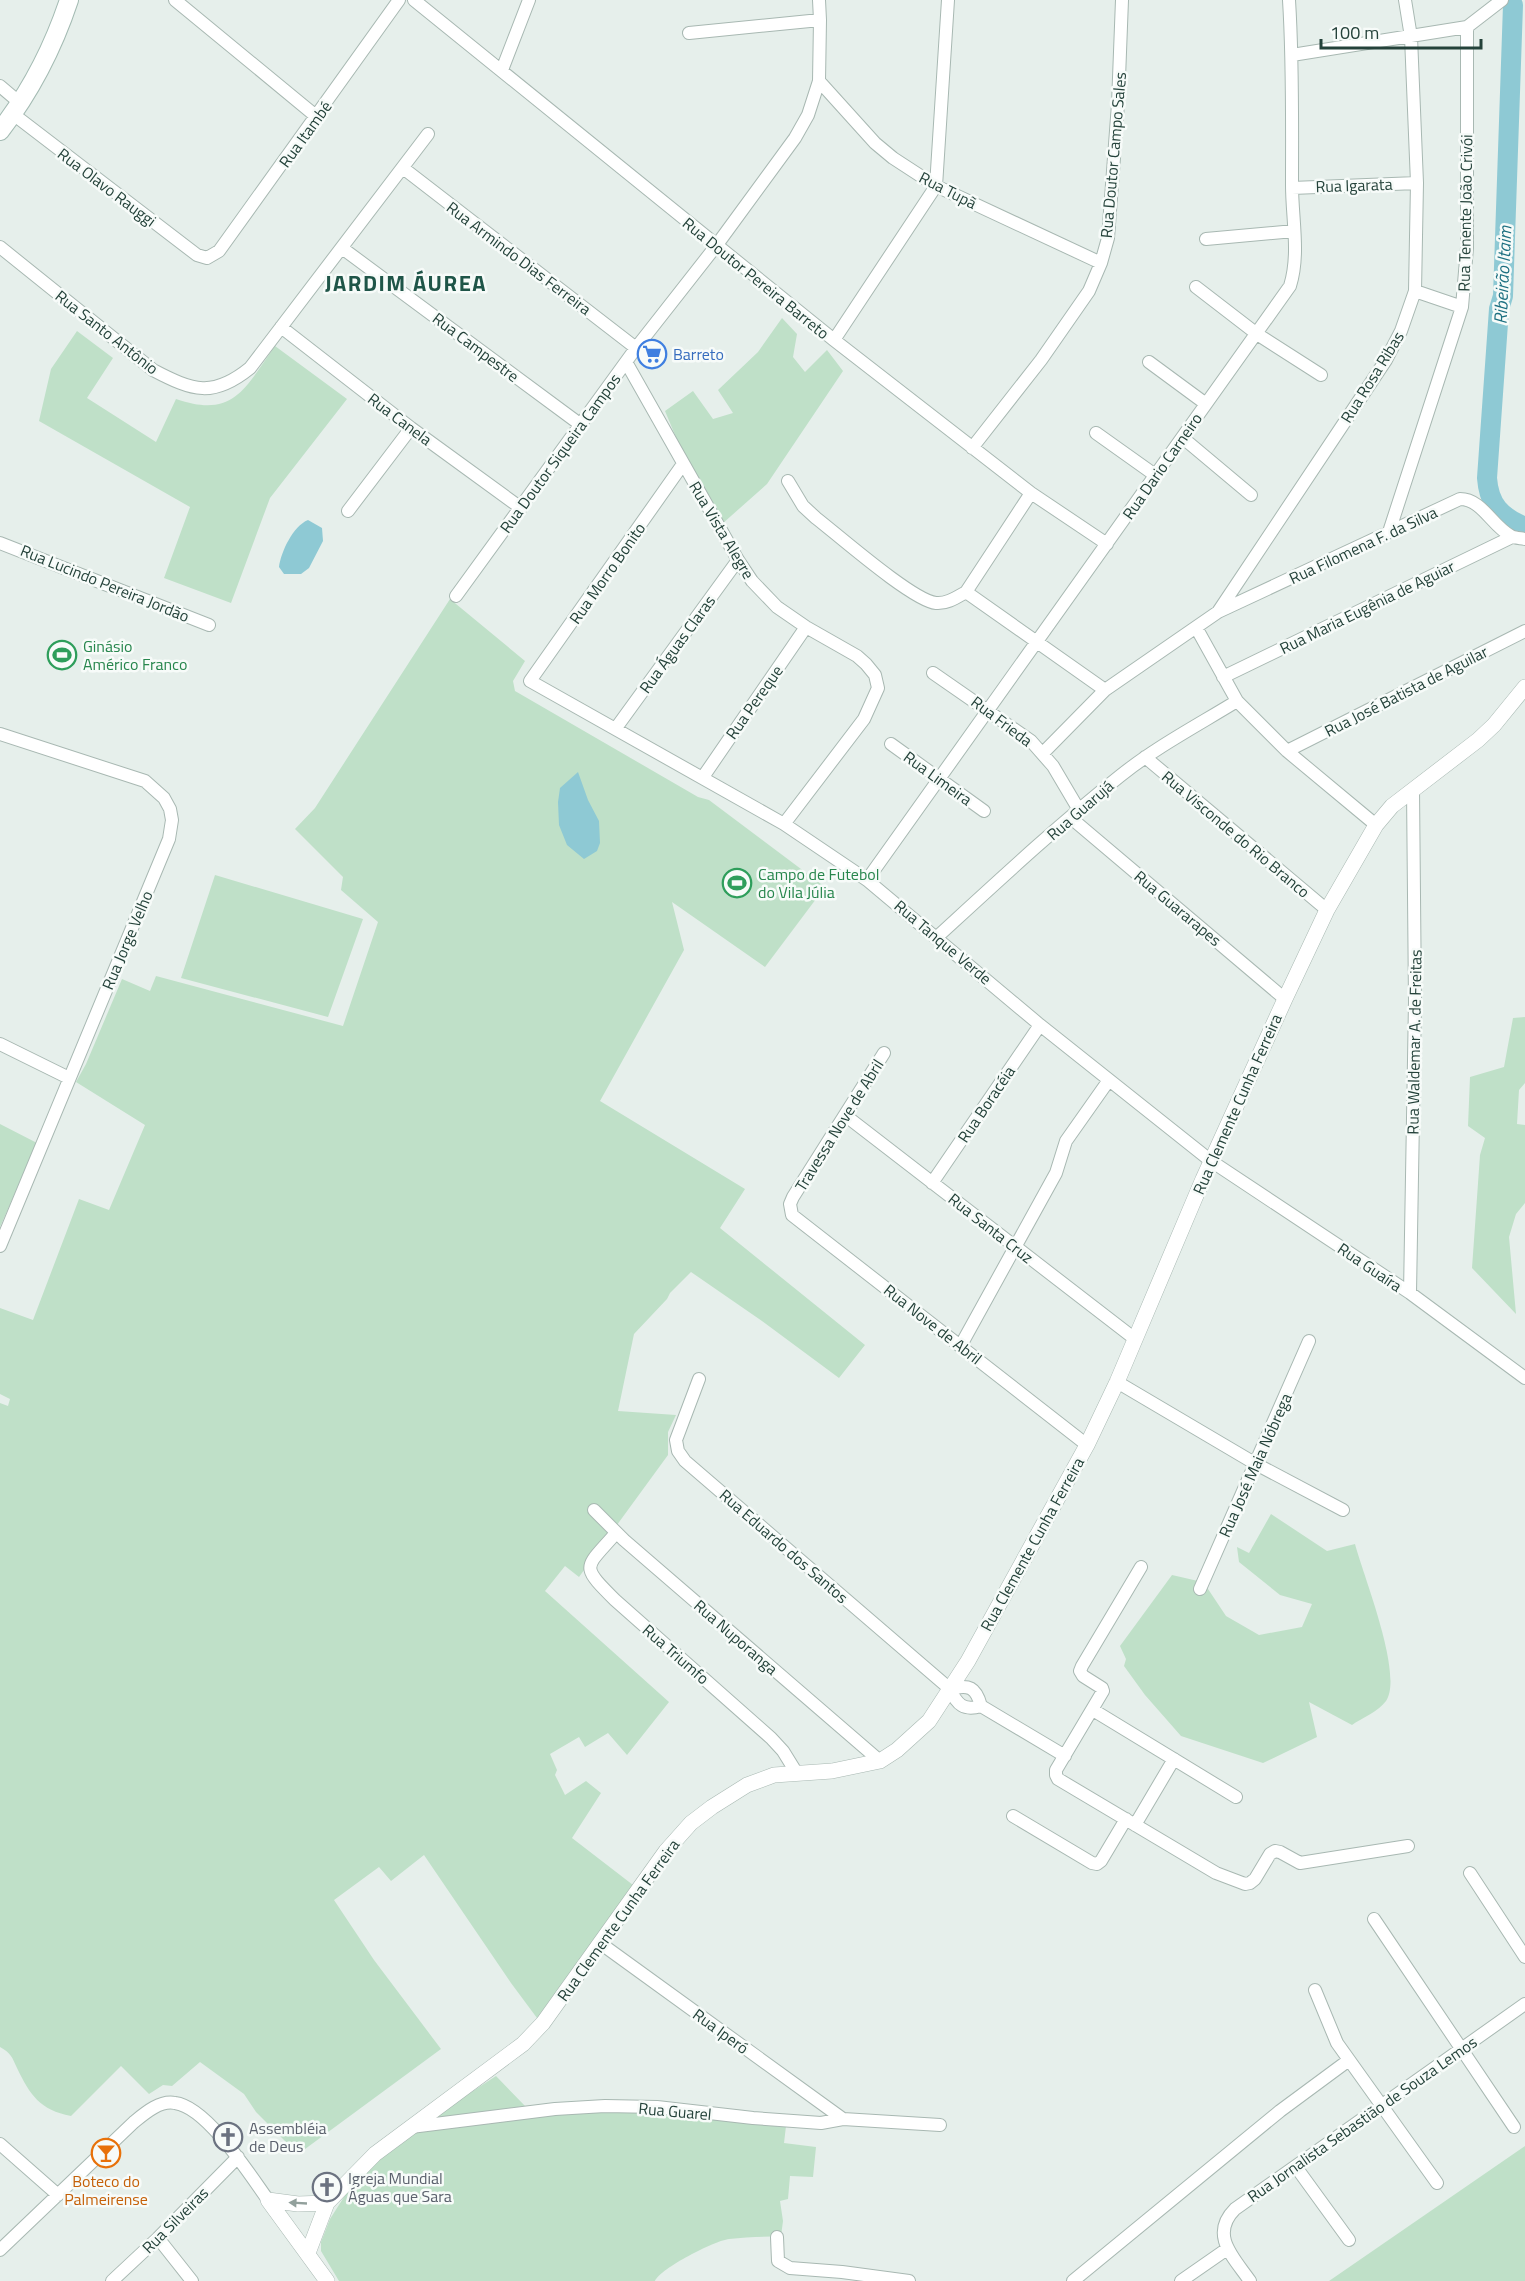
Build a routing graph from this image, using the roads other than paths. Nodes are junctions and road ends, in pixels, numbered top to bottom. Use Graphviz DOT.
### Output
graph roads {
  1 [pos="69,0"];
  2 [pos="175,0"];
  3 [pos="399,0"];
  4 [pos="414,0"];
  5 [pos="529,0"];
  6 [pos="819,0"];
  7 [pos="948,0"];
  8 [pos="1122,0"];
  9 [pos="1290,0"];
  10 [pos="1405,0"];
  11 [pos="1500,0"];
  12 [pos="820,20"];
  13 [pos="1467,27"];
  14 [pos="688,33"];
  15 [pos="1411,37"];
  16 [pos="1293,56"];
  17 [pos="502,70"];
  18 [pos="819,81"];
  19 [pos="0,86"];
  20 [pos="16,109"];
  21 [pos="317,117"];
  22 [pos="0,131"];
  23 [pos="428,134"];
  24 [pos="403,168"];
  25 [pos="1417,183"];
  26 [pos="936,186"];
  27 [pos="1292,188"];
  28 [pos="1294,231"];
  29 [pos="1206,239"];
  30 [pos="716,246"];
  31 [pos="0,247"];
  32 [pos="342,248"];
  33 [pos="202,258"];
  34 [pos="1101,263"];
  35 [pos="1196,287"];
  36 [pos="1415,291"];
  37 [pos="1462,307"];
  38 [pos="281,327"];
  39 [pos="1257,334"];
  40 [pos="834,340"];
  41 [pos="636,348"];
  42 [pos="626,362"];
  43 [pos="1149,362"];
  44 [pos="1321,375"];
  45 [pos="1206,404"];
  46 [pos="581,425"];
  47 [pos="411,428"];
  48 [pos="1096,433"];
  49 [pos="1183,438"];
  50 [pos="972,448"];
  51 [pos="683,464"];
  52 [pos="1155,475"];
  53 [pos="788,481"];
  54 [pos="1031,493"];
  55 [pos="1251,495"];
  56 [pos="521,508"];
  57 [pos="348,511"];
  58 [pos="1389,532"];
  59 [pos="1512,537"];
  60 [pos="1525,539"];
  61 [pos="0,543"];
  62 [pos="1107,544"];
  63 [pos="738,560"];
  64 [pos="966,592"];
  65 [pos="456,596"];
  66 [pos="1218,612"];
  67 [pos="209,625"];
  68 [pos="806,627"];
  69 [pos="1197,629"];
  70 [pos="1525,631"];
  71 [pos="1037,642"];
  72 [pos="933,673"];
  73 [pos="1223,677"];
  74 [pos="530,681"];
  75 [pos="1525,687"];
  76 [pos="1105,690"];
  77 [pos="1237,701"];
  78 [pos="988,709"];
  79 [pos="616,728"];
  80 [pos="0,734"];
  81 [pos="891,744"];
  82 [pos="1287,751"];
  83 [pos="1043,753"];
  84 [pos="1145,757"];
  85 [pos="703,777"];
  86 [pos="939,780"];
  87 [pos="1413,790"];
  88 [pos="984,811"];
  89 [pos="1075,814"];
  90 [pos="784,824"];
  91 [pos="1376,825"];
  92 [pos="867,880"];
  93 [pos="1328,910"];
  94 [pos="937,937"];
  95 [pos="1285,999"];
  96 [pos="1040,1024"];
  97 [pos="0,1044"];
  98 [pos="884,1053"];
  99 [pos="69,1078"];
  100 [pos="1109,1080"];
  101 [pos="846,1116"];
  102 [pos="1211,1161"];
  103 [pos="932,1183"];
  104 [pos="793,1197"];
  105 [pos="0,1246"];
  106 [pos="1015,1246"];
  107 [pos="1410,1293"];
  108 [pos="1136,1339"];
  109 [pos="1309,1341"];
  110 [pos="961,1345"];
  111 [pos="1525,1378"];
  112 [pos="699,1379"];
  113 [pos="1117,1382"];
  114 [pos="1087,1445"];
  115 [pos="1256,1464"];
  116 [pos="594,1510"];
  117 [pos="1343,1510"];
  118 [pos="616,1533"];
  119 [pos="1141,1567"];
  120 [pos="1200,1589"];
  121 [pos="950,1689"];
  122 [pos="981,1706"];
  123 [pos="1093,1710"];
  124 [pos="1065,1756"];
  125 [pos="1174,1759"];
  126 [pos="880,1761"];
  127 [pos="796,1772"];
  128 [pos="1236,1797"];
  129 [pos="1013,1816"];
  130 [pos="1130,1822"];
  131 [pos="1408,1845"];
  132 [pos="1470,1873"];
  133 [pos="1374,1919"];
  134 [pos="600,1943"];
  135 [pos="1525,1958"];
  136 [pos="1315,1990"];
  137 [pos="1525,2004"];
  138 [pos="1462,2049"];
  139 [pos="1349,2060"];
  140 [pos="1381,2106"];
  141 [pos="843,2120"];
  142 [pos="940,2125"];
  143 [pos="410,2127"];
  144 [pos="1514,2127"];
  145 [pos="0,2144"];
  146 [pos="238,2157"];
  147 [pos="1296,2167"];
  148 [pos="1437,2183"];
  149 [pos="58,2195"];
  150 [pos="268,2200"];
  151 [pos="327,2203"];
  152 [pos="777,2237"];
  153 [pos="158,2238"];
  154 [pos="1349,2240"];
  155 [pos="1227,2249"];
  156 [pos="0,2250"];
  157 [pos="308,2253"];
  158 [pos="112,2281"];
  159 [pos="192,2281"];
  160 [pos="327,2281"];
  161 [pos="909,2281"];
  162 [pos="1073,2281"];
  163 [pos="1181,2281"];
  164 [pos="1251,2281"];
  1 -- 20 [label="main road"];
  2 -- 21 [label="street"];
  3 -- 21 [label="street, Rua Itambé"];
  4 -- 17 [label="street, Rua Doutor Pereira Barreto"];
  5 -- 17 [label="street"];
  6 -- 12 [label="street, Rua Doutor Siqueira Campos"];
  7 -- 26 [label="street"];
  8 -- 34 [label="street, Rua Doutor Campo Sales"];
  9 -- 16 [label="street, Rua Dario Carneiro"];
  10 -- 15 [label="street, Rua Rosa Ribas"];
  11 -- 13 [label="street"];
  12 -- 14 [label="street"];
  12 -- 18 [label="street, Rua Doutor Siqueira Campos"];
  13 -- 15 [label="street"];
  13 -- 37 [label="street, Rua Tenente João Crivói"];
  15 -- 16 [label="street"];
  15 -- 25 [label="street, Rua Rosa Ribas"];
  16 -- 27 [label="street, Rua Dario Carneiro"];
  17 -- 30 [label="street, Rua Doutor Pereira Barreto"];
  18 -- 26 [label="street, Rua Tupã"];
  18 -- 30 [label="street, Rua Doutor Siqueira Campos"];
  19 -- 20 [label="street, Rua Olavo Rauggi"];
  20 -- 22 [label="main road"];
  20 -- 33 [label="street, Rua Olavo Rauggi"];
  21 -- 33 [label="street, Rua Itambé"];
  23 -- 24 [label="street, Rua Santo Antônio"];
  24 -- 32 [label="street, Rua Santo Antônio"];
  24 -- 41 [label="street, Rua Armindo Dias Ferreira"];
  25 -- 27 [label="street, Rua Igarata"];
  25 -- 36 [label="street, Rua Rosa Ribas"];
  26 -- 34 [label="street, Rua Tupã"];
  26 -- 40 [label="street"];
  27 -- 28 [label="street, Rua Dario Carneiro"];
  28 -- 29 [label="street"];
  28 -- 39 [label="street, Rua Dario Carneiro"];
  30 -- 40 [label="street, Rua Doutor Pereira Barreto"];
  30 -- 41 [label="street, Rua Doutor Siqueira Campos"];
  31 -- 38 [label="street, Rua Santo Antônio"];
  32 -- 38 [label="street, Rua Santo Antônio"];
  32 -- 46 [label="street, Rua Campestre"];
  34 -- 50 [label="street, Rua Doutor Campo Sales"];
  35 -- 39 [label="street"];
  36 -- 37 [label="street"];
  36 -- 66 [label="street, Rua Rosa Ribas"];
  37 -- 58 [label="street, Rua Tenente João Crivói"];
  38 -- 47 [label="street, Rua Canela"];
  39 -- 44 [label="street"];
  39 -- 45 [label="street, Rua Dario Carneiro"];
  40 -- 50 [label="street, Rua Doutor Pereira Barreto"];
  41 -- 42 [label="street, Rua Doutor Siqueira Campos"];
  42 -- 46 [label="street, Rua Doutor Siqueira Campos"];
  42 -- 51 [label="street, Rua Vista Alegre"];
  43 -- 45 [label="street"];
  45 -- 49 [label="street, Rua Dario Carneiro"];
  46 -- 56 [label="street, Rua Doutor Siqueira Campos"];
  47 -- 56 [label="street, Rua Canela"];
  47 -- 57 [label="street"];
  48 -- 52 [label="street"];
  49 -- 52 [label="street, Rua Dario Carneiro"];
  49 -- 55 [label="street"];
  50 -- 54 [label="street, Rua Doutor Pereira Barreto"];
  51 -- 63 [label="street, Rua Vista Alegre"];
  51 -- 74 [label="street, Rua Morro Bonito"];
  52 -- 62 [label="street, Rua Dario Carneiro"];
  53 -- 64 [label="street"];
  54 -- 62 [label="street, Rua Doutor Pereira Barreto"];
  54 -- 64 [label="street"];
  56 -- 65 [label="street, Rua Doutor Siqueira Campos"];
  58 -- 59 [label="street, Rua Filomena F. da Silva"];
  58 -- 66 [label="street, Rua Filomena F. da Silva"];
  59 -- 60 [label="street"];
  59 -- 73 [label="street, Rua Maria Eugênia de Aguiar"];
  61 -- 67 [label="street, Rua Lucindo Pereira Jordão"];
  62 -- 71 [label="street, Rua Dario Carneiro"];
  63 -- 68 [label="street, Rua Vista Alegre"];
  63 -- 79 [label="street, Rua Águas Claras"];
  64 -- 71 [label="street"];
  66 -- 69 [label="street, Rua Filomena F. da Silva"];
  68 -- 85 [label="street, Rua Pereque"];
  68 -- 90 [label="street, Rua Vista Alegre"];
  69 -- 73 [label="street"];
  69 -- 76 [label="street, Rua Filomena F. da Silva"];
  70 -- 82 [label="street, Rua José Batista de Aguilar"];
  71 -- 76 [label="street"];
  71 -- 78 [label="street, Rua Dario Carneiro"];
  72 -- 78 [label="street, Rua Frieda"];
  73 -- 77 [label="street"];
  74 -- 79 [label="street, Rua Tanque Verde"];
  75 -- 87 [label="street, Rua Clemente Cunha Ferreira"];
  76 -- 83 [label="street, Rua Filomena F. da Silva"];
  77 -- 82 [label="street"];
  77 -- 84 [label="street, Rua Guarujá"];
  78 -- 83 [label="street, Rua Frieda"];
  78 -- 86 [label="street, Rua Dario Carneiro"];
  79 -- 85 [label="street, Rua Tanque Verde"];
  80 -- 99 [label="street, Rua Jorge Velho"];
  81 -- 86 [label="street, Rua Limeira"];
  82 -- 91 [label="street"];
  83 -- 89 [label="street, Rua Frieda"];
  84 -- 89 [label="street, Rua Guarujá"];
  84 -- 93 [label="street, Rua Visconde do Rio Branco"];
  85 -- 90 [label="street, Rua Tanque Verde"];
  86 -- 88 [label="street, Rua Limeira"];
  86 -- 92 [label="street, Rua Dario Carneiro"];
  87 -- 91 [label="street, Rua Clemente Cunha Ferreira"];
  87 -- 107 [label="street, Rua Waldemar A. de Freitas"];
  89 -- 94 [label="street, Rua Guarujá"];
  89 -- 95 [label="street, Rua Guararapes"];
  90 -- 92 [label="street, Rua Tanque Verde"];
  91 -- 93 [label="street, Rua Clemente Cunha Ferreira"];
  92 -- 94 [label="street, Rua Tanque Verde"];
  93 -- 95 [label="street, Rua Clemente Cunha Ferreira"];
  94 -- 96 [label="street, Rua Tanque Verde"];
  95 -- 102 [label="street, Rua Clemente Cunha Ferreira"];
  96 -- 100 [label="street, Rua Tanque Verde"];
  96 -- 103 [label="street, Rua Boracéia"];
  97 -- 99 [label="street"];
  98 -- 101 [label="street, Travessa Nove de Abril"];
  99 -- 105 [label="street, Rua Jorge Velho"];
  100 -- 102 [label="street, Rua Tanque Verde"];
  100 -- 106 [label="street"];
  101 -- 103 [label="street, Rua Santa Cruz"];
  101 -- 104 [label="street, Travessa Nove de Abril"];
  102 -- 107 [label="street, Rua Guaíra"];
  102 -- 108 [label="street, Rua Clemente Cunha Ferreira"];
  103 -- 106 [label="street, Rua Santa Cruz"];
  104 -- 110 [label="street, Rua Nove de Abril"];
  106 -- 108 [label="street, Rua Santa Cruz"];
  106 -- 110 [label="street"];
  107 -- 111 [label="street, Rua Guaíra"];
  108 -- 113 [label="street, Rua Clemente Cunha Ferreira"];
  109 -- 115 [label="street, Rua José Maia Nóbrega"];
  110 -- 114 [label="street, Rua Nove de Abril"];
  112 -- 121 [label="street, Rua Eduardo dos Santos"];
  113 -- 114 [label="street, Rua Clemente Cunha Ferreira"];
  113 -- 115 [label="street"];
  114 -- 121 [label="street, Rua Clemente Cunha Ferreira"];
  115 -- 117 [label="street"];
  115 -- 120 [label="street, Rua José Maia Nóbrega"];
  116 -- 118 [label="street, Rua Nuporanga"];
  118 -- 126 [label="street, Rua Nuporanga"];
  118 -- 127 [label="street, Rua Triumfo"];
  119 -- 123 [label="street"];
  121 -- 122 [label="street, Rua Eduardo dos Santos"];
  121 -- 122 [label="street"];
  121 -- 126 [label="street, Rua Clemente Cunha Ferreira"];
  122 -- 124 [label="street"];
  123 -- 124 [label="street"];
  123 -- 125 [label="street"];
  124 -- 130 [label="street"];
  125 -- 128 [label="street"];
  125 -- 130 [label="street"];
  126 -- 127 [label="street, Rua Clemente Cunha Ferreira"];
  127 -- 134 [label="street, Rua Clemente Cunha Ferreira"];
  129 -- 130 [label="street"];
  130 -- 131 [label="street"];
  132 -- 135 [label="street"];
  133 -- 138 [label="street"];
  134 -- 141 [label="street, Rua Iperó"];
  134 -- 143 [label="street, Rua Clemente Cunha Ferreira"];
  136 -- 139 [label="street"];
  137 -- 138 [label="street, Rua Jornalista Sebastião de Souza Lemos"];
  138 -- 140 [label="street, Rua Jornalista Sebastião de Souza Lemos"];
  138 -- 144 [label="street"];
  139 -- 140 [label="street"];
  139 -- 162 [label="street"];
  140 -- 147 [label="street, Rua Jornalista Sebastião de Souza Lemos"];
  140 -- 148 [label="street"];
  141 -- 142 [label="street, Rua Guarel"];
  141 -- 143 [label="street, Rua Guarel"];
  143 -- 151 [label="street, Rua Clemente Cunha Ferreira"];
  145 -- 149 [label="street"];
  146 -- 149 [label="street"];
  146 -- 150 [label="street"];
  146 -- 153 [label="street, Rua Silveiras"];
  147 -- 154 [label="street"];
  147 -- 155 [label="street, Rua Jornalista Sebastião de Souza Lemos"];
  149 -- 156 [label="street"];
  151 -- 150 [label="street, one-way"];
  150 -- 157 [label="street"];
  151 -- 157 [label="street, Rua Clemente Cunha Ferreira"];
  152 -- 161 [label="street"];
  153 -- 158 [label="street, Rua Silveiras"];
  153 -- 159 [label="street"];
  155 -- 163 [label="street"];
  155 -- 164 [label="street"];
  157 -- 160 [label="street"];
}
